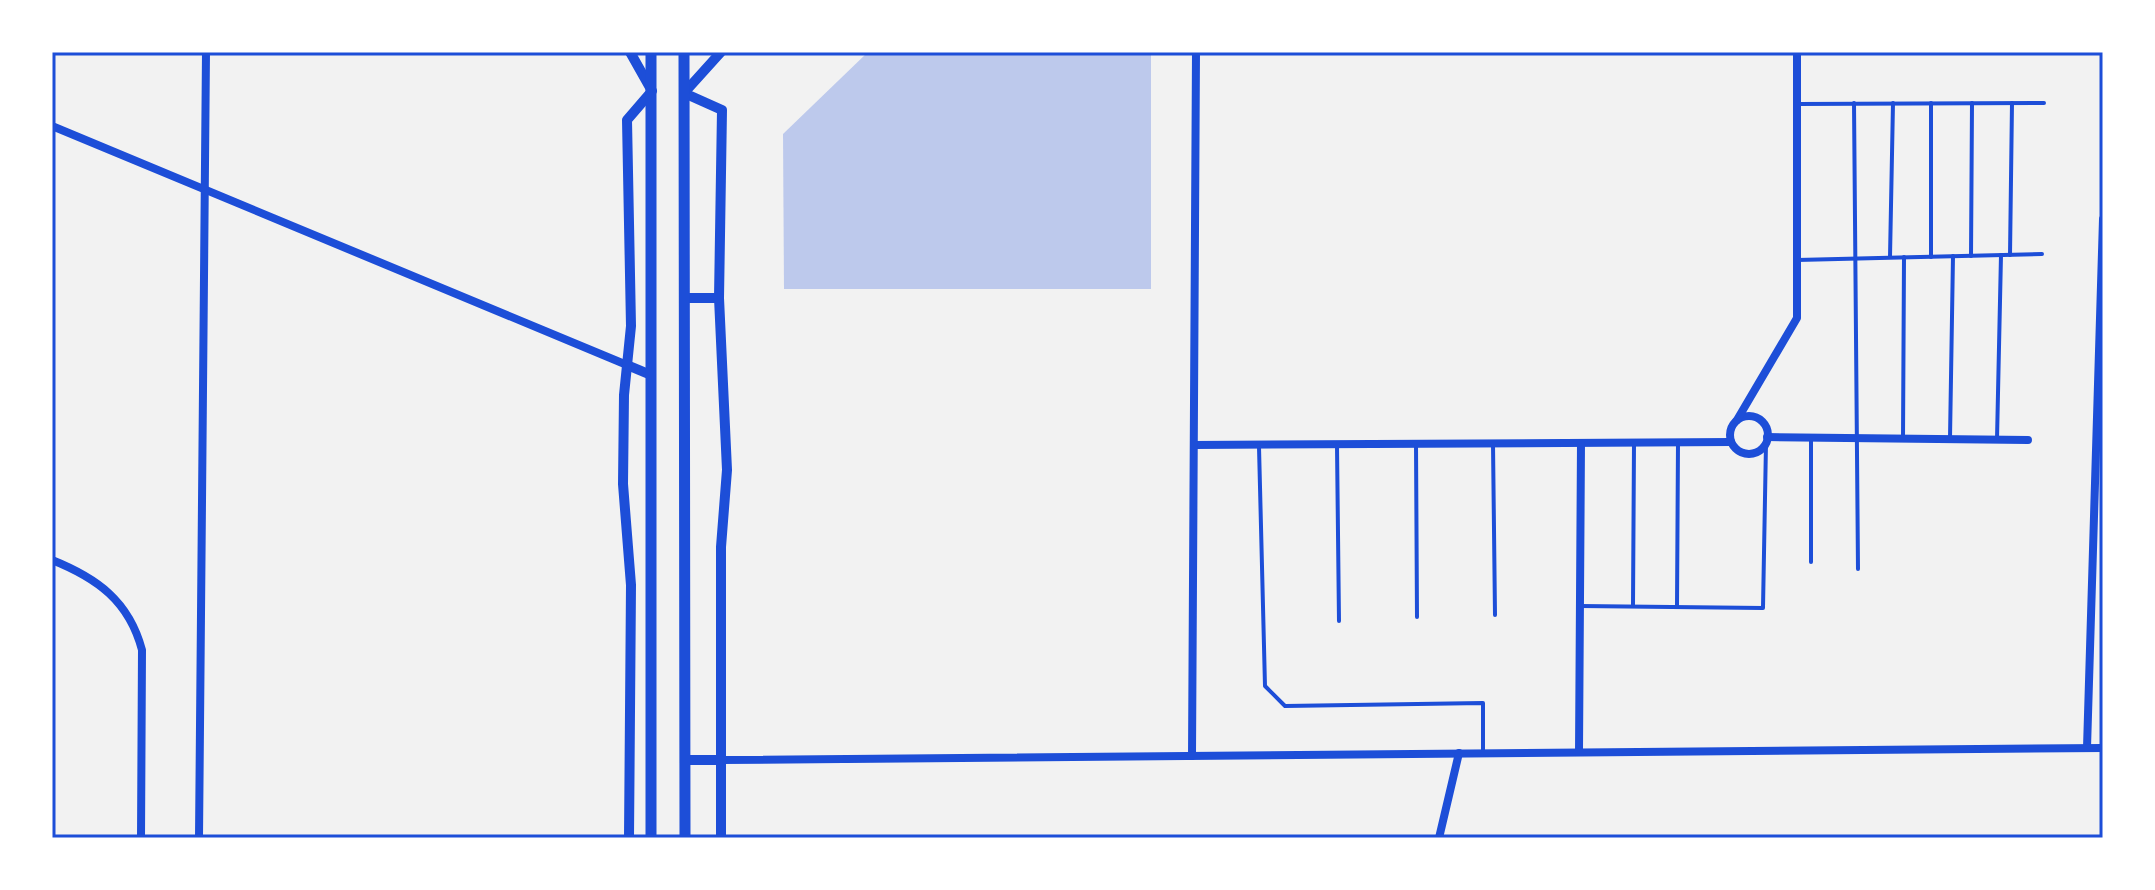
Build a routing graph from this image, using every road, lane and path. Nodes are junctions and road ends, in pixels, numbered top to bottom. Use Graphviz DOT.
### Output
graph roads {
  1 [pos="206,52"];
  2 [pos="630,52"];
  3 [pos="651,52"];
  4 [pos="684,52"];
  5 [pos="721,52"];
  6 [pos="1196,52"];
  7 [pos="1797,52"];
  8 [pos="652,91"];
  9 [pos="684,93"];
  10 [pos="1854,103"];
  11 [pos="1893,103"];
  12 [pos="1931,103"];
  13 [pos="1972,103"];
  14 [pos="2012,103"];
  15 [pos="2044,103"];
  16 [pos="1796,104"];
  17 [pos="52,126"];
  18 [pos="205,189"];
  19 [pos="2103,219"];
  20 [pos="2042,254"];
  21 [pos="2001,255"];
  22 [pos="2010,255"];
  23 [pos="1953,256"];
  24 [pos="1971,256"];
  25 [pos="1904,257"];
  26 [pos="1931,257"];
  27 [pos="1855,258"];
  28 [pos="1890,258"];
  29 [pos="1797,260"];
  30 [pos="631,298"];
  31 [pos="684,298"];
  32 [pos="719,298"];
  33 [pos="651,299"];
  34 [pos="627,365"];
  35 [pos="651,375"];
  36 [pos="1737,420"];
  37 [pos="1811,437"];
  38 [pos="1856,438"];
  39 [pos="1903,438"];
  40 [pos="1950,439"];
  41 [pos="1997,439"];
  42 [pos="1767,440"];
  43 [pos="2028,440"];
  44 [pos="1731,442"];
  45 [pos="1581,443"];
  46 [pos="1634,443"];
  47 [pos="1678,443"];
  48 [pos="1259,444"];
  49 [pos="1337,444"];
  50 [pos="1416,444"];
  51 [pos="1493,444"];
  52 [pos="1194,445"];
  53 [pos="52,560"];
  54 [pos="1811,562"];
  55 [pos="1858,569"];
  56 [pos="630,577"];
  57 [pos="651,577"];
  58 [pos="1580,606"];
  59 [pos="1633,606"];
  60 [pos="1677,607"];
  61 [pos="1495,615"];
  62 [pos="1417,617"];
  63 [pos="1339,621"];
  64 [pos="2087,748"];
  65 [pos="2103,748"];
  66 [pos="630,749"];
  67 [pos="651,749"];
  68 [pos="1579,752"];
  69 [pos="1459,753"];
  70 [pos="1483,753"];
  71 [pos="1192,756"];
  72 [pos="685,760"];
  73 [pos="721,760"];
  74 [pos="141,838"];
  75 [pos="199,838"];
  76 [pos="629,838"];
  77 [pos="651,838"];
  78 [pos="685,838"];
  79 [pos="721,838"];
  80 [pos="1439,838"];
  1 -- 18 [label="street"];
  2 -- 8 [label="street"];
  3 -- 8 [label="main road"];
  4 -- 9 [label="main road"];
  5 -- 9 [label="street"];
  6 -- 52 [label="street"];
  7 -- 16 [label="street"];
  8 -- 30 [label="street"];
  8 -- 33 [label="main road"];
  9 -- 31 [label="main road"];
  9 -- 32 [label="street"];
  10 -- 11 [label="lane"];
  10 -- 16 [label="lane"];
  10 -- 27 [label="lane"];
  11 -- 12 [label="lane"];
  11 -- 28 [label="lane"];
  12 -- 13 [label="lane"];
  12 -- 26 [label="lane"];
  13 -- 14 [label="lane"];
  13 -- 24 [label="lane"];
  14 -- 15 [label="lane"];
  14 -- 22 [label="lane"];
  16 -- 29 [label="street"];
  17 -- 18 [label="street"];
  18 -- 34 [label="street"];
  18 -- 75 [label="street"];
  19 -- 64 [label="street"];
  20 -- 22 [label="lane"];
  21 -- 22 [label="lane"];
  21 -- 24 [label="lane"];
  21 -- 41 [label="lane"];
  23 -- 24 [label="lane"];
  23 -- 26 [label="lane"];
  23 -- 40 [label="lane"];
  25 -- 26 [label="lane"];
  25 -- 28 [label="lane"];
  25 -- 39 [label="lane"];
  27 -- 28 [label="lane"];
  27 -- 29 [label="lane"];
  27 -- 38 [label="lane"];
  29 -- 36 [label="street"];
  30 -- 33 [label="street"];
  30 -- 34 [label="street"];
  31 -- 32 [label="street"];
  31 -- 72 [label="main road"];
  32 -- 73 [label="street"];
  33 -- 35 [label="main road"];
  34 -- 35 [label="street"];
  34 -- 56 [label="street"];
  35 -- 57 [label="main road"];
  36 -- 42 [label="street"];
  36 -- 44 [label="street"];
  37 -- 38 [label="street"];
  37 -- 42 [label="street"];
  37 -- 54 [label="lane"];
  38 -- 39 [label="street"];
  38 -- 55 [label="lane"];
  39 -- 40 [label="street"];
  40 -- 41 [label="street"];
  41 -- 43 [label="street"];
  42 -- 44 [label="street"];
  42 -- 60 [label="lane"];
  44 -- 47 [label="street"];
  45 -- 46 [label="street"];
  45 -- 51 [label="street"];
  45 -- 58 [label="street"];
  46 -- 47 [label="street"];
  46 -- 59 [label="lane"];
  47 -- 60 [label="lane"];
  48 -- 49 [label="street"];
  48 -- 52 [label="street"];
  48 -- 70 [label="lane"];
  49 -- 50 [label="street"];
  49 -- 63 [label="lane"];
  50 -- 51 [label="street"];
  50 -- 62 [label="lane"];
  51 -- 61 [label="lane"];
  52 -- 71 [label="street"];
  53 -- 74 [label="street"];
  56 -- 57 [label="street"];
  56 -- 66 [label="street"];
  57 -- 67 [label="main road"];
  58 -- 59 [label="lane"];
  58 -- 68 [label="street"];
  59 -- 60 [label="lane"];
  64 -- 65 [label="street"];
  64 -- 68 [label="street"];
  66 -- 67 [label="street"];
  66 -- 76 [label="street"];
  67 -- 77 [label="main road"];
  68 -- 70 [label="street"];
  69 -- 70 [label="street"];
  69 -- 71 [label="street"];
  69 -- 80 [label="street"];
  71 -- 73 [label="street"];
  72 -- 73 [label="street"];
  72 -- 78 [label="main road"];
  73 -- 79 [label="street"];
}
